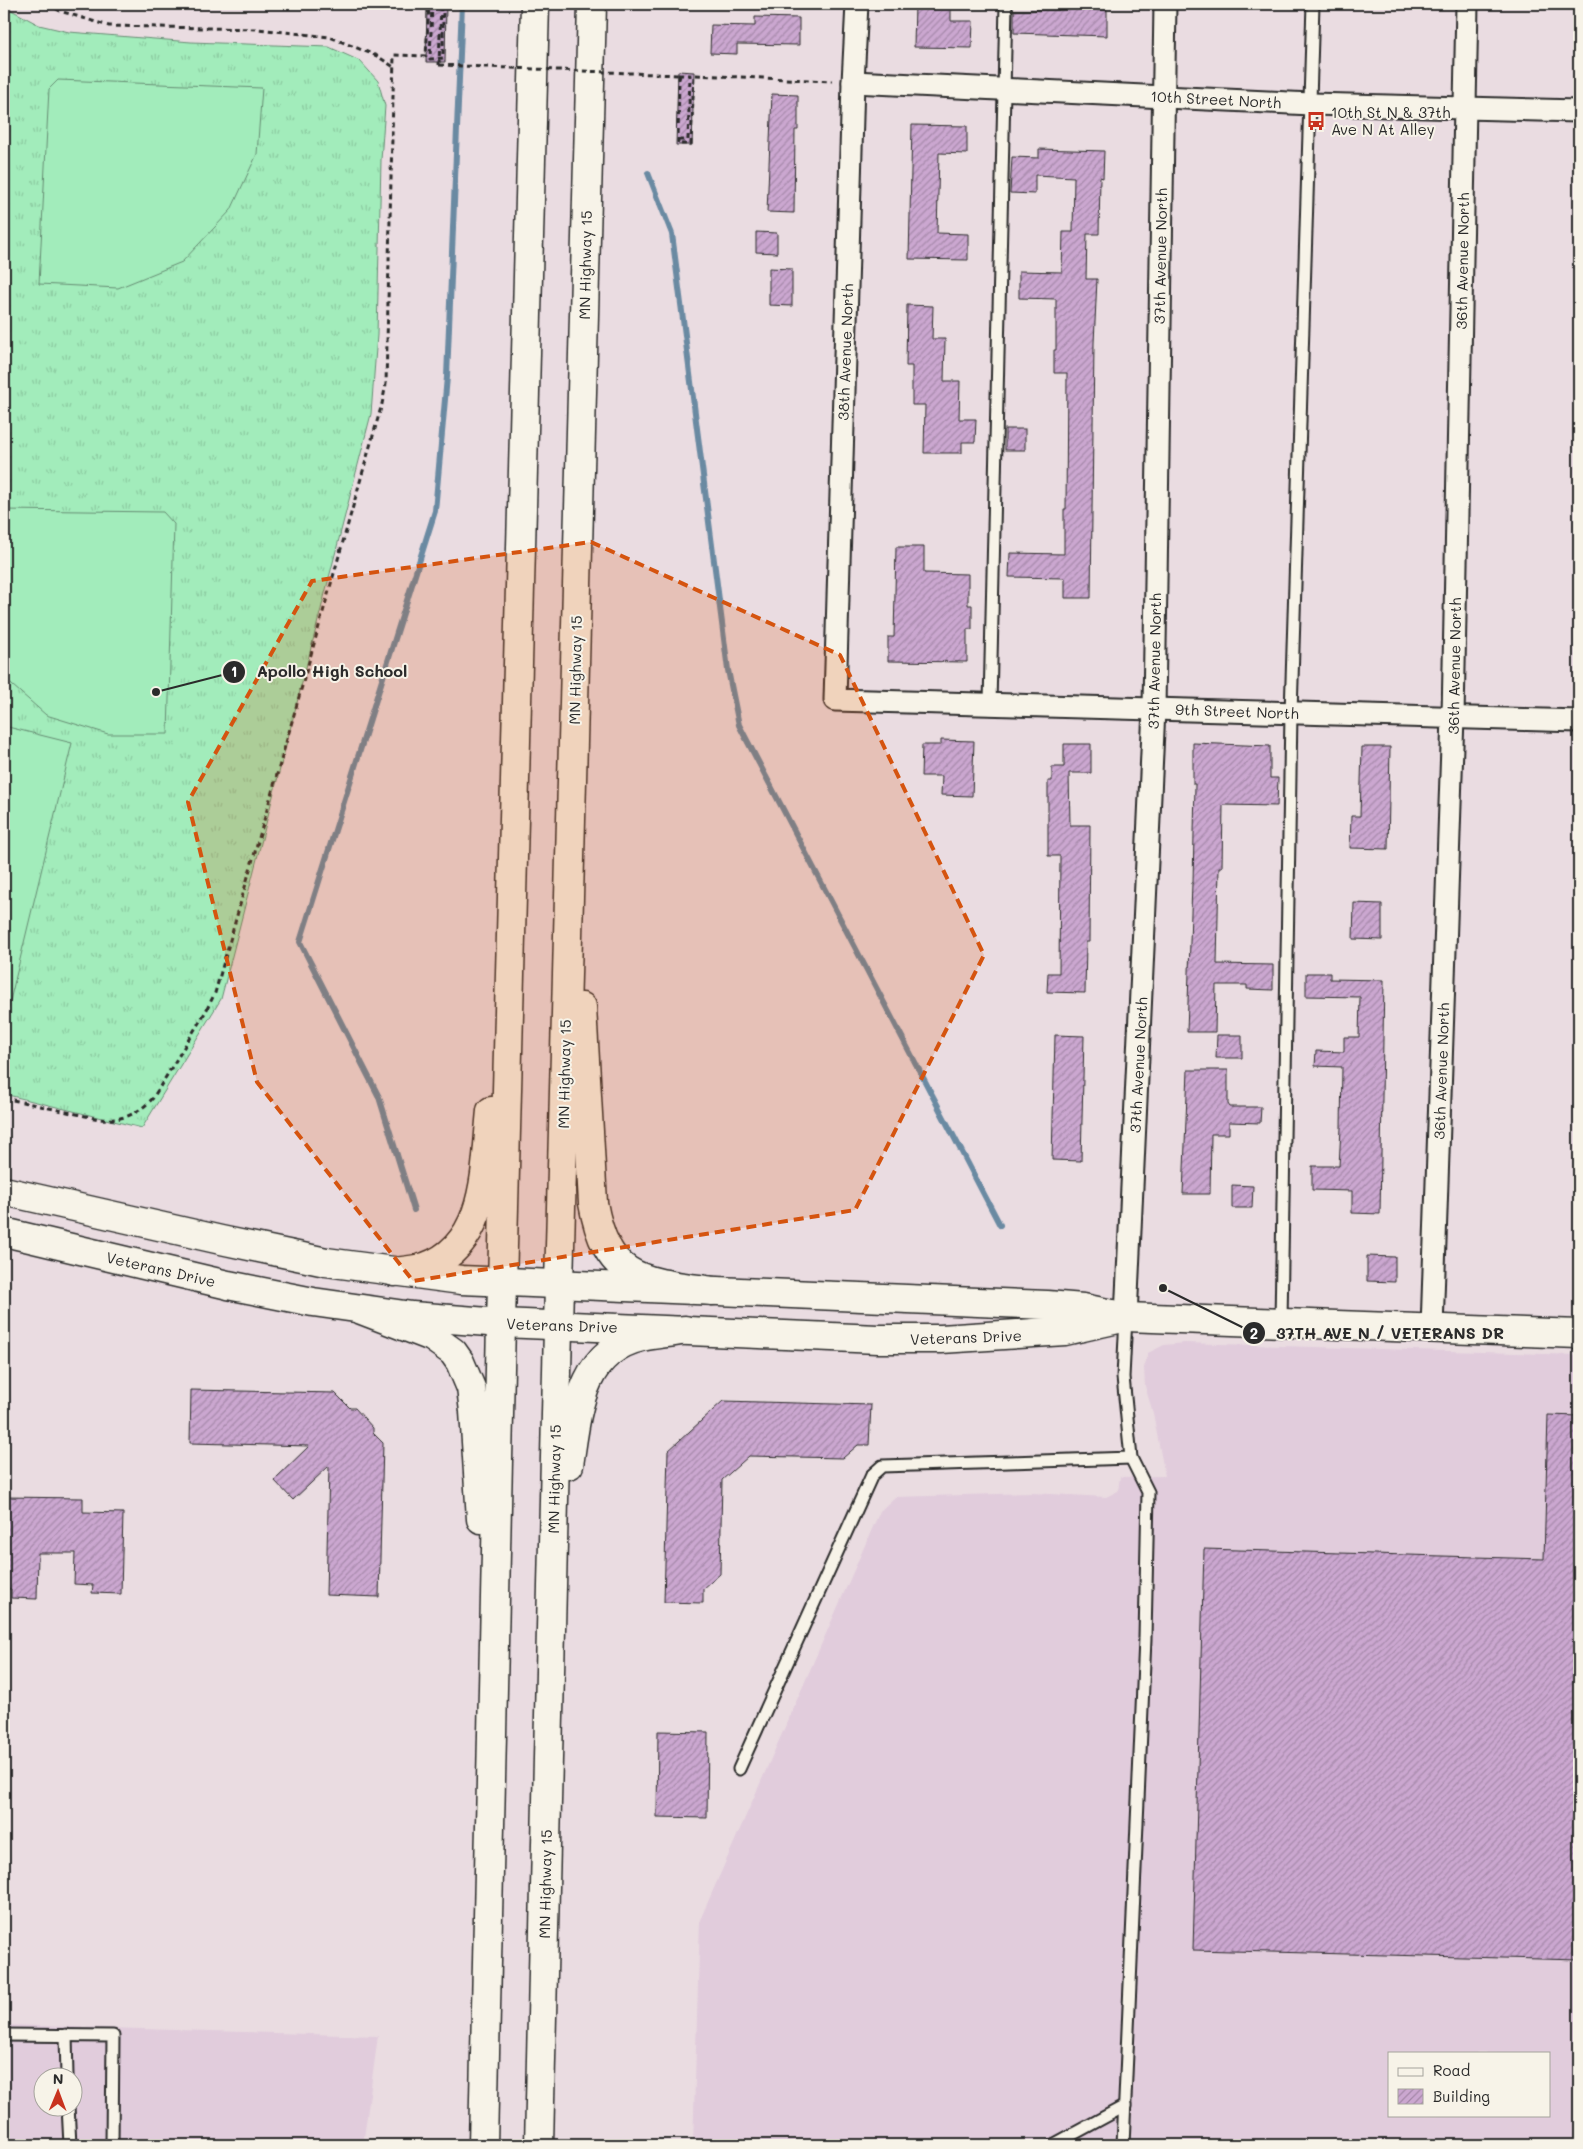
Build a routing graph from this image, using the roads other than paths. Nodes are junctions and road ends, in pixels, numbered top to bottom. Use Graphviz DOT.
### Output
graph roads {
  1 [pos="534,4"];
  2 [pos="592,4"];
  3 [pos="857,4"];
  4 [pos="1006,4"];
  5 [pos="1165,4"];
  6 [pos="1313,4"];
  7 [pos="1467,4"];
  8 [pos="853,82"];
  9 [pos="1003,90"];
  10 [pos="1163,97"];
  11 [pos="1310,104"];
  12 [pos="1465,108"];
  13 [pos="1579,111"];
  14 [pos="835,700"];
  15 [pos="990,704"];
  16 [pos="1154,709"];
  17 [pos="1291,713"];
  18 [pos="1453,717"];
  19 [pos="1579,720"];
  20 [pos="570,847"];
  21 [pos="512,903"];
  22 [pos="4,1191"];
  23 [pos="4,1232"];
  24 [pos="394,1272"];
  25 [pos="503,1283"];
  26 [pos="559,1285"];
  27 [pos="712,1291"];
  28 [pos="359,1309"];
  29 [pos="1126,1317"];
  30 [pos="1281,1322"];
  31 [pos="501,1323"];
  32 [pos="558,1324"];
  33 [pos="1432,1328"];
  34 [pos="684,1330"];
  35 [pos="1579,1334"];
  36 [pos="1131,1458"];
  37 [pos="552,1575"];
  38 [pos="493,1691"];
  39 [pos="739,1769"];
  40 [pos="4,2035"];
  41 [pos="66,2035"];
  42 [pos="68,2066"];
  43 [pos="1125,2106"];
  44 [pos="69,2116"];
  45 [pos="70,2145"];
  46 [pos="112,2145"];
  47 [pos="483,2145"];
  48 [pos="539,2145"];
  49 [pos="1053,2145"];
  50 [pos="1123,2145"];
  1 -- 21 [label="main road"];
  2 -- 20 [label="main road, MN Highway 15"];
  3 -- 8 [label="street, 38th Avenue North"];
  4 -- 9 [label="lane"];
  5 -- 10 [label="street, 37th Avenue North"];
  6 -- 11 [label="lane"];
  7 -- 12 [label="street, 36th Avenue North"];
  8 -- 9 [label="street, 10th Street North"];
  8 -- 14 [label="street, 38th Avenue North"];
  9 -- 10 [label="street, 10th Street North"];
  9 -- 15 [label="lane"];
  10 -- 11 [label="street, 10th Street North"];
  10 -- 16 [label="street, 37th Avenue North"];
  11 -- 12 [label="street, 10th Street North"];
  11 -- 17 [label="lane"];
  12 -- 13 [label="street, 10th Street North"];
  12 -- 18 [label="street, 36th Avenue North"];
  14 -- 15 [label="street, 9th Street North"];
  15 -- 16 [label="street, 9th Street North"];
  16 -- 17 [label="street, 9th Street North"];
  16 -- 29 [label="street, 37th Avenue North"];
  17 -- 18 [label="street, 9th Street North"];
  17 -- 30 [label="lane"];
  18 -- 19 [label="street, 9th Street North"];
  18 -- 33 [label="street, 36th Avenue North"];
  20 -- 26 [label="main road, MN Highway 15"];
  20 -- 27 [label="main road"];
  21 -- 24 [label="main road"];
  21 -- 25 [label="main road"];
  22 -- 24 [label="main road, Veterans Drive"];
  23 -- 28 [label="main road, Veterans Drive"];
  24 -- 25 [label="main road, Veterans Drive"];
  25 -- 26 [label="main road, Veterans Drive"];
  25 -- 31 [label="main road"];
  26 -- 27 [label="main road, Veterans Drive"];
  26 -- 32 [label="main road, MN Highway 15"];
  27 -- 29 [label="main road, Veterans Drive"];
  28 -- 31 [label="main road, Veterans Drive"];
  28 -- 38 [label="main road"];
  29 -- 30 [label="main road, Veterans Drive"];
  29 -- 34 [label="main road, Veterans Drive"];
  29 -- 36 [label="lane"];
  30 -- 33 [label="main road, Veterans Drive"];
  31 -- 32 [label="main road, Veterans Drive"];
  31 -- 38 [label="main road"];
  32 -- 34 [label="main road, Veterans Drive"];
  32 -- 37 [label="main road, MN Highway 15"];
  33 -- 35 [label="main road, Veterans Drive"];
  34 -- 37 [label="main road"];
  36 -- 39 [label="lane"];
  36 -- 43 [label="lane"];
  37 -- 48 [label="main road, MN Highway 15"];
  38 -- 47 [label="main road"];
  40 -- 41 [label="lane"];
  41 -- 42 [label="lane"];
  41 -- 46 [label="lane"];
  43 -- 49 [label="lane"];
  43 -- 50 [label="lane"];
  44 -- 45 [label="lane"];
}
